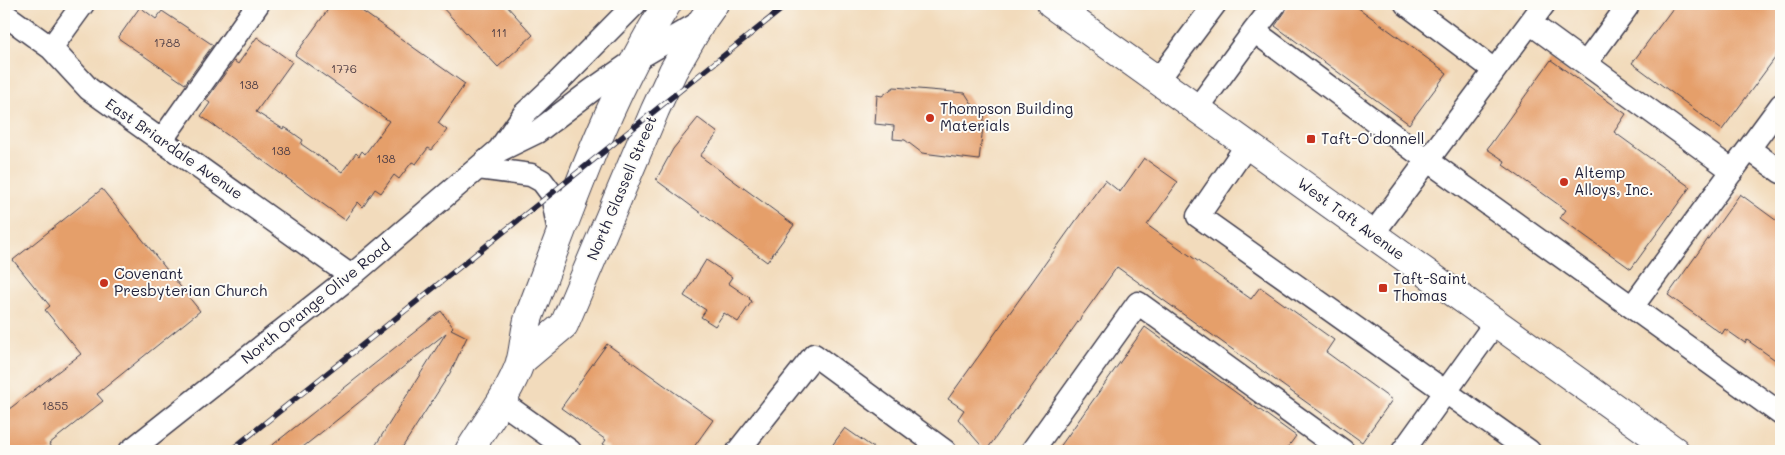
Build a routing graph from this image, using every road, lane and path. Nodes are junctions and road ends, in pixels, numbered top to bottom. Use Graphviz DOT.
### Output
graph roads {
  1 [pos="83,4"];
  2 [pos="258,4"];
  3 [pos="635,4"];
  4 [pos="667,4"];
  5 [pos="1052,4"];
  6 [pos="1215,4"];
  7 [pos="1274,4"];
  8 [pos="1406,4"];
  9 [pos="1544,4"];
  10 [pos="1622,4"];
  11 [pos="708,12"];
  12 [pos="4,14"];
  13 [pos="1530,23"];
  14 [pos="1254,31"];
  15 [pos="51,48"];
  16 [pos="635,60"];
  17 [pos="1586,64"];
  18 [pos="1494,70"];
  19 [pos="1158,80"];
  20 [pos="1781,105"];
  21 [pos="1197,109"];
  22 [pos="161,141"];
  23 [pos="1247,145"];
  24 [pos="1749,149"];
  25 [pos="499,150"];
  26 [pos="1427,160"];
  27 [pos="478,168"];
  28 [pos="1733,171"];
  29 [pos="1781,172"];
  30 [pos="1372,235"];
  31 [pos="560,237"];
  32 [pos="351,276"];
  33 [pos="1632,307"];
  34 [pos="1495,323"];
  35 [pos="520,362"];
  36 [pos="1446,391"];
  37 [pos="500,401"];
  38 [pos="1781,414"];
  39 [pos="1319,444"];
  40 [pos="130,451"];
  41 [pos="469,451"];
  42 [pos="570,451"];
  43 [pos="738,451"];
  44 [pos="945,451"];
  45 [pos="1032,451"];
  46 [pos="1342,451"];
  47 [pos="1403,451"];
  48 [pos="1529,451"];
  49 [pos="1675,451"];
  1 -- 15 [label="street"];
  2 -- 22 [label="street"];
  3 -- 25 [label="street, North Orange Olive Road"];
  4 -- 16 [label="main road, North Glassell Street"];
  5 -- 19 [label="main road, West Taft Avenue"];
  6 -- 19 [label="street"];
  7 -- 14 [label="street"];
  8 -- 18 [label="street"];
  9 -- 13 [label="street"];
  10 -- 17 [label="street"];
  11 -- 16 [label="street, North Orange Olive Road"];
  11 -- 35 [label="main road, North Glassell Street"];
  12 -- 15 [label="street, East Briardale Avenue"];
  13 -- 17 [label="street"];
  13 -- 18 [label="street"];
  14 -- 21 [label="street"];
  14 -- 26 [label="street"];
  15 -- 22 [label="street, East Briardale Avenue"];
  16 -- 25 [label="street, North Orange Olive Road"];
  16 -- 31 [label="main road, North Glassell Street"];
  17 -- 28 [label="street"];
  18 -- 26 [label="street"];
  19 -- 21 [label="main road, West Taft Avenue"];
  20 -- 24 [label="street"];
  21 -- 23 [label="main road, West Taft Avenue"];
  22 -- 32 [label="street, East Briardale Avenue"];
  23 -- 30 [label="main road, West Taft Avenue"];
  23 -- 36 [label="street"];
  24 -- 28 [label="street"];
  24 -- 29 [label="street"];
  25 -- 27 [label="street, North Orange Olive Road"];
  26 -- 30 [label="street"];
  26 -- 33 [label="street"];
  27 -- 31 [label="street"];
  27 -- 32 [label="street, North Orange Olive Road"];
  28 -- 33 [label="street"];
  30 -- 34 [label="main road, West Taft Avenue"];
  31 -- 35 [label="main road, North Glassell Street"];
  32 -- 40 [label="street, North Orange Olive Road"];
  33 -- 38 [label="street"];
  34 -- 36 [label="street"];
  34 -- 49 [label="main road, West Taft Avenue"];
  35 -- 37 [label="main road, North Glassell Street"];
  36 -- 47 [label="street"];
  36 -- 48 [label="street"];
  37 -- 41 [label="main road, North Glassell Street"];
  37 -- 42 [label="street"];
  39 -- 45 [label="street"];
  39 -- 46 [label="street"];
  43 -- 44 [label="street"];
}
